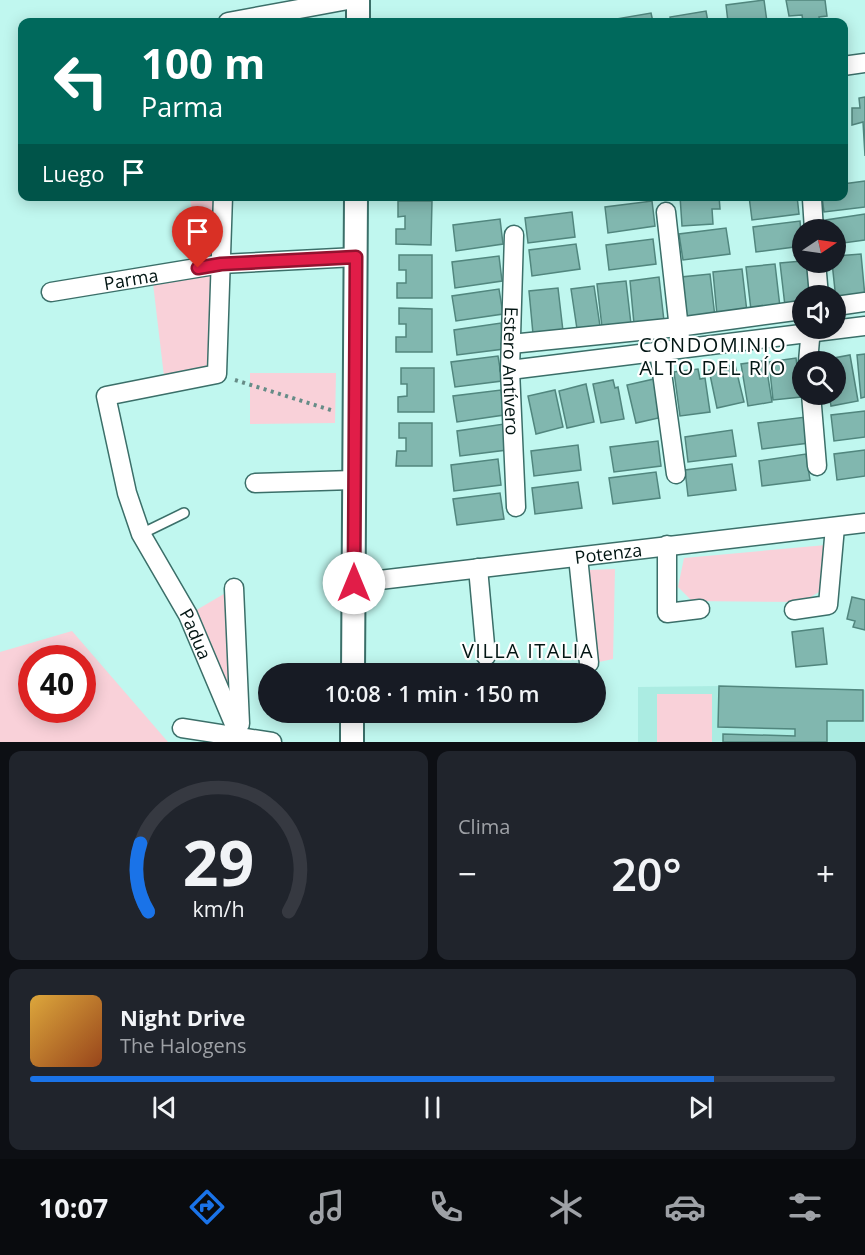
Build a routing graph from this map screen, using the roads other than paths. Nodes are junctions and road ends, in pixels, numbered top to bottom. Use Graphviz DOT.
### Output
graph roads {
  1 [pos="348,0"];
  2 [pos="358,0"];
  3 [pos="250,18"];
  4 [pos="358,18"];
  5 [pos="865,63"];
  6 [pos="848,65"];
  7 [pos="223,201"];
  8 [pos="357,201"];
  9 [pos="812,201"];
  10 [pos="666,212"];
  11 [pos="813,219"];
  12 [pos="514,235"];
  13 [pos="356,257"];
  14 [pos="221,264"];
  15 [pos="51,292"];
  16 [pos="865,302"];
  17 [pos="846,305"];
  18 [pos="792,311"];
  19 [pos="865,326"];
  20 [pos="678,327"];
  21 [pos="846,328"];
  22 [pos="792,334"];
  23 [pos="511,344"];
  24 [pos="681,349"];
  25 [pos="659,351"];
  26 [pos="510,370"];
  27 [pos="812,405"];
  28 [pos="818,466"];
  29 [pos="676,474"];
  30 [pos="353,480"];
  31 [pos="255,483"];
  32 [pos="516,507"];
  33 [pos="184,513"];
  34 [pos="865,523"];
  35 [pos="835,527"];
  36 [pos="141,534"];
  37 [pos="668,545"];
  38 [pos="578,557"];
  39 [pos="478,568"];
  40 [pos="354,583"];
  41 [pos="234,588"];
  42 [pos="700,609"];
  43 [pos="794,610"];
  44 [pos="486,656"];
  45 [pos="352,663"];
  46 [pos="589,663"];
  47 [pos="352,723"];
  48 [pos="182,728"];
  49 [pos="240,738"];
  50 [pos="272,742"];
  51 [pos="352,742"];
  1 -- 3 [label="street"];
  2 -- 4 [label="street"];
  5 -- 6 [label="street"];
  7 -- 14 [label="street"];
  8 -- 13 [label="street"];
  9 -- 11 [label="street"];
  10 -- 20 [label="street"];
  12 -- 23 [label="street, Estero Antívero"];
  13 -- 14 [label="street, Parma"];
  13 -- 30 [label="street"];
  14 -- 15 [label="street, Parma"];
  14 -- 36 [label="street, Padua"];
  16 -- 17 [label="street"];
  18 -- 20 [label="street"];
  19 -- 21 [label="street"];
  20 -- 23 [label="street"];
  20 -- 24 [label="street"];
  22 -- 24 [label="street"];
  23 -- 26 [label="street, Estero Antívero"];
  24 -- 25 [label="street"];
  25 -- 26 [label="street"];
  25 -- 29 [label="street"];
  26 -- 32 [label="street, Estero Antívero"];
  27 -- 28 [label="street"];
  30 -- 31 [label="street"];
  30 -- 40 [label="street"];
  33 -- 36 [label="lane"];
  34 -- 35 [label="street, Potenza"];
  35 -- 37 [label="street, Potenza"];
  35 -- 43 [label="street"];
  36 -- 49 [label="street, Padua"];
  37 -- 38 [label="street, Potenza"];
  37 -- 42 [label="street"];
  38 -- 39 [label="street, Potenza"];
  38 -- 46 [label="street"];
  39 -- 40 [label="street, Potenza"];
  39 -- 44 [label="street"];
  40 -- 45 [label="street"];
  41 -- 49 [label="street"];
  47 -- 51 [label="street"];
  48 -- 49 [label="street"];
  49 -- 50 [label="street"];
}
